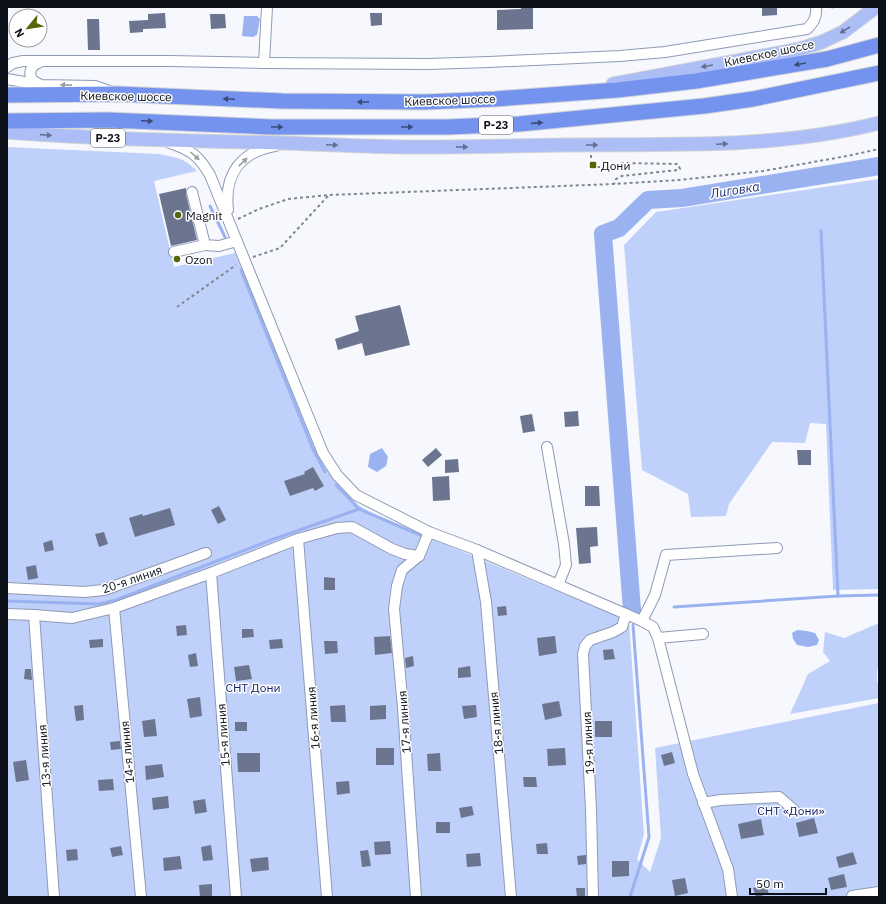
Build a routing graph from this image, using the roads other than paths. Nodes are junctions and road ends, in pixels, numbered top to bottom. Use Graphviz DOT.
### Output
graph roads {
  1 [pos="267,7"];
  2 [pos="816,7"];
  3 [pos="876,7"];
  4 [pos="879,45"];
  5 [pos="40,62"];
  6 [pos="264,63"];
  7 [pos="7,67"];
  8 [pos="879,73"];
  9 [pos="7,79"];
  10 [pos="41,85"];
  11 [pos="118,94"];
  12 [pos="7,95"];
  13 [pos="556,95"];
  14 [pos="7,121"];
  15 [pos="879,123"];
  16 [pos="7,132"];
  17 [pos="160,140"];
  18 [pos="287,143"];
  19 [pos="192,192"];
  20 [pos="230,224"];
  21 [pos="237,241"];
  22 [pos="205,245"];
  23 [pos="174,252"];
  24 [pos="547,447"];
  25 [pos="429,532"];
  26 [pos="298,539"];
  27 [pos="777,548"];
  28 [pos="478,550"];
  29 [pos="206,553"];
  30 [pos="419,556"];
  31 [pos="211,574"];
  32 [pos="558,585"];
  33 [pos="7,588"];
  34 [pos="114,608"];
  35 [pos="7,614"];
  36 [pos="626,614"];
  37 [pos="34,615"];
  38 [pos="642,621"];
  39 [pos="704,634"];
  40 [pos="658,638"];
  41 [pos="703,803"];
  42 [pos="794,810"];
  43 [pos="879,892"];
  44 [pos="852,896"];
  45 [pos="54,897"];
  46 [pos="141,897"];
  47 [pos="236,897"];
  48 [pos="327,897"];
  49 [pos="416,897"];
  50 [pos="511,897"];
  51 [pos="594,897"];
  52 [pos="732,897"];
  1 -- 6 [label="street"];
  2 -- 6 [label="street"];
  3 -- 13 [label="main road, Киевское шоссе / Р-23, one-way"];
  4 -- 13 [label="highway, Р-23, one-way"];
  5 -- 6 [label="street"];
  5 -- 7 [label="street"];
  5 -- 10 [label="street"];
  14 -- 8 [label="highway, Р-23, one-way"];
  9 -- 10 [label="street"];
  11 -- 10 [label="street, one-way"];
  11 -- 12 [label="highway, Киевское шоссе / Р-23"];
  13 -- 11 [label="highway, Киевское шоссе / Р-23, one-way"];
  18 -- 15 [label="main road, Р-23, one-way"];
  16 -- 17 [label="main road, Р-23, one-way"];
  17 -- 18 [label="main road, Р-23"];
  17 -- 20 [label="street, one-way"];
  20 -- 18 [label="street, one-way"];
  19 -- 22 [label="street"];
  20 -- 21 [label="street"];
  21 -- 22 [label="street"];
  21 -- 25 [label="street"];
  22 -- 23 [label="street"];
  24 -- 32 [label="street"];
  25 -- 28 [label="street"];
  25 -- 30 [label="street"];
  26 -- 30 [label="street"];
  26 -- 31 [label="street"];
  26 -- 48 [label="street, 16-я линия"];
  27 -- 38 [label="street"];
  28 -- 32 [label="street"];
  28 -- 50 [label="street, 18-я линия"];
  29 -- 33 [label="street, 20-я линия"];
  30 -- 49 [label="street, 17-я линия"];
  31 -- 34 [label="street"];
  31 -- 47 [label="street, 15-я линия"];
  32 -- 36 [label="street"];
  34 -- 37 [label="street"];
  34 -- 46 [label="street, 14-я линия"];
  35 -- 37 [label="street"];
  36 -- 38 [label="street"];
  36 -- 51 [label="street, 19-я линия"];
  37 -- 45 [label="street, 13-я линия"];
  38 -- 40 [label="street"];
  39 -- 40 [label="street"];
  40 -- 41 [label="street"];
  41 -- 42 [label="street"];
  41 -- 52 [label="street"];
  43 -- 44 [label="street"];
}
